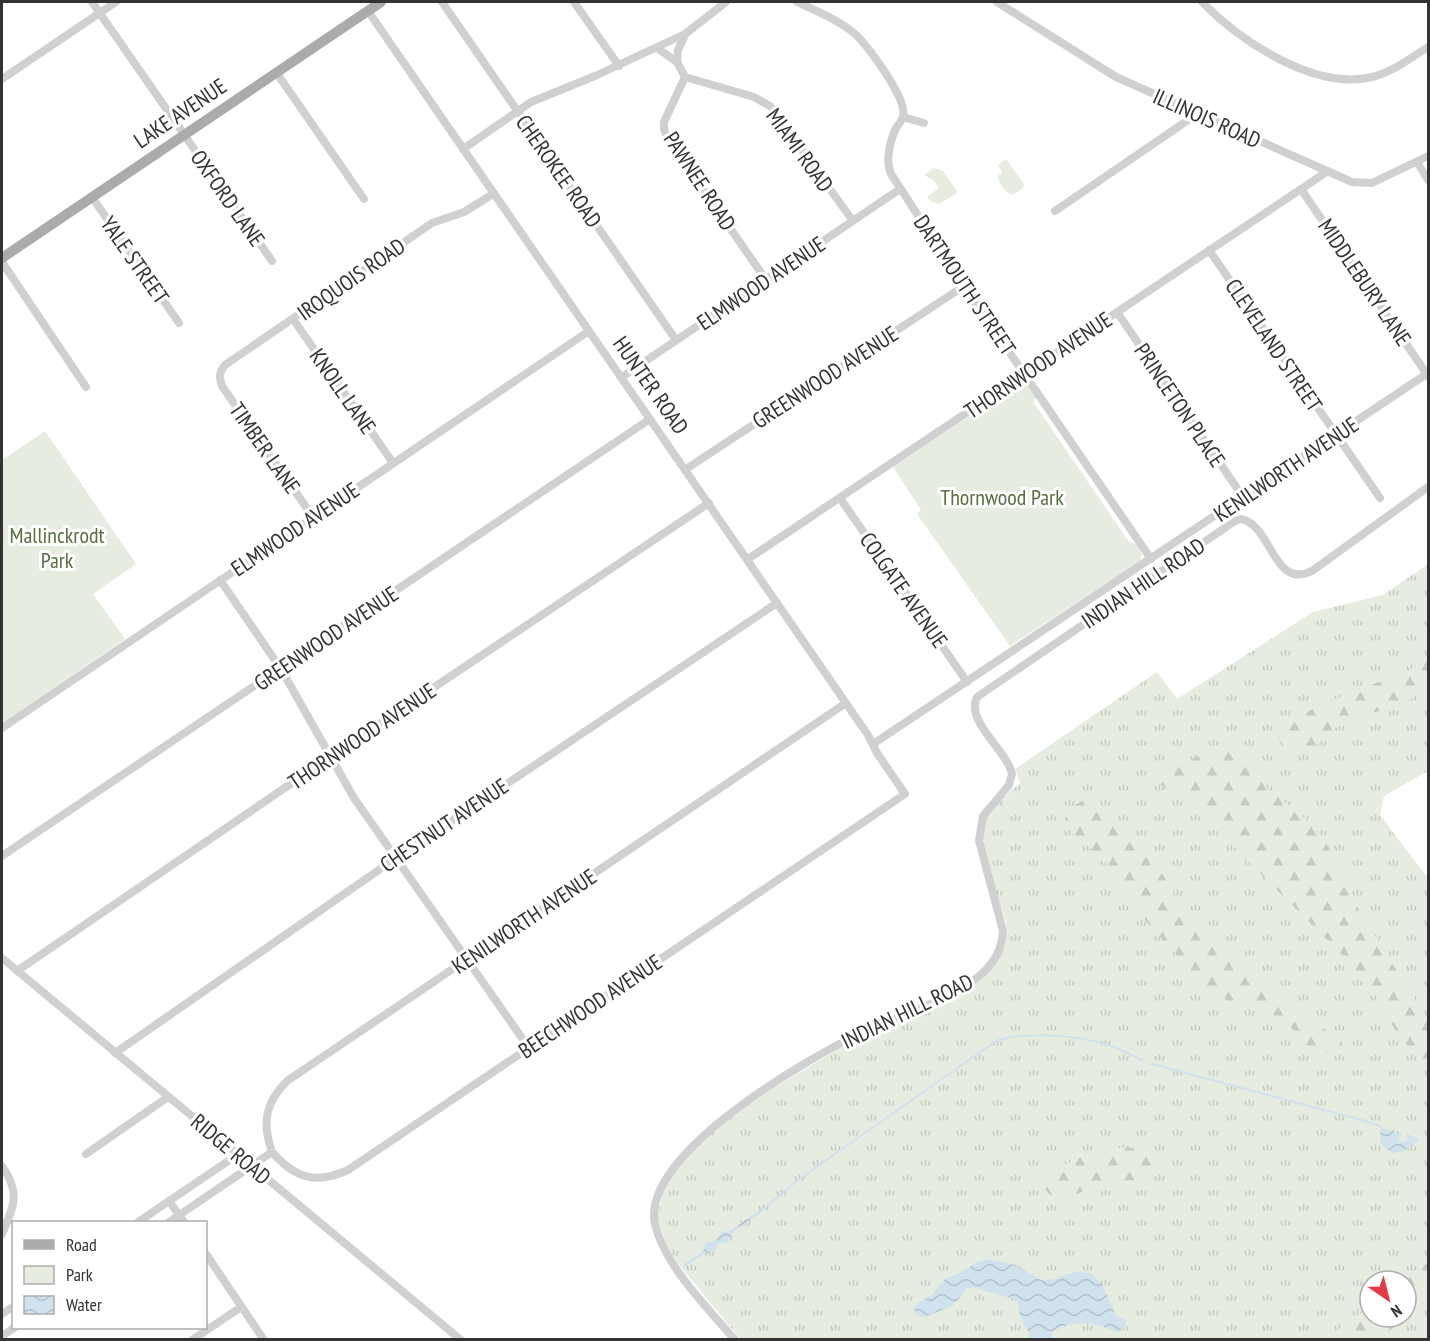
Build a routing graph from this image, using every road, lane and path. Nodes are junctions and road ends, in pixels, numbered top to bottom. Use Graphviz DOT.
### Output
graph roads {
  1 [pos="92,2"];
  2 [pos="116,2"];
  3 [pos="381,2"];
  4 [pos="442,2"];
  5 [pos="574,2"];
  6 [pos="726,2"];
  7 [pos="798,2"];
  8 [pos="997,2"];
  9 [pos="1202,2"];
  10 [pos="365,6"];
  11 [pos="100,12"];
  12 [pos="685,34"];
  13 [pos="1428,47"];
  14 [pos="657,48"];
  15 [pos="677,62"];
  16 [pos="619,66"];
  17 [pos="276,72"];
  18 [pos="685,77"];
  19 [pos="2,79"];
  20 [pos="517,111"];
  21 [pos="1197,114"];
  22 [pos="903,117"];
  23 [pos="924,123"];
  24 [pos="184,134"];
  25 [pos="463,149"];
  26 [pos="1428,156"];
  27 [pos="1417,162"];
  28 [pos="1328,171"];
  29 [pos="1428,180"];
  30 [pos="900,189"];
  31 [pos="1301,189"];
  32 [pos="493,194"];
  33 [pos="92,197"];
  34 [pos="364,200"];
  35 [pos="1055,211"];
  36 [pos="853,221"];
  37 [pos="1209,250"];
  38 [pos="2,260"];
  39 [pos="272,261"];
  40 [pos="766,280"];
  41 [pos="964,286"];
  42 [pos="1117,312"];
  43 [pos="293,319"];
  44 [pos="179,323"];
  45 [pos="590,331"];
  46 [pos="676,340"];
  47 [pos="1025,374"];
  48 [pos="1428,374"];
  49 [pos="220,377"];
  50 [pos="622,377"];
  51 [pos="86,387"];
  52 [pos="650,419"];
  53 [pos="1336,436"];
  54 [pos="393,463"];
  55 [pos="686,469"];
  56 [pos="1428,487"];
  57 [pos="1243,497"];
  58 [pos="840,498"];
  59 [pos="1380,498"];
  60 [pos="709,503"];
  61 [pos="313,517"];
  62 [pos="748,559"];
  63 [pos="1151,559"];
  64 [pos="220,580"];
  65 [pos="777,603"];
  66 [pos="280,669"];
  67 [pos="967,682"];
  68 [pos="846,703"];
  69 [pos="2,728"];
  70 [pos="873,744"];
  71 [pos="330,757"];
  72 [pos="905,794"];
  73 [pos="2,856"];
  74 [pos="396,858"];
  75 [pos="2,958"];
  76 [pos="466,960"];
  77 [pos="17,971"];
  78 [pos="529,1048"];
  79 [pos="115,1053"];
  80 [pos="168,1096"];
  81 [pos="272,1152"];
  82 [pos="86,1154"];
  83 [pos="237,1155"];
  84 [pos="2,1166"];
  85 [pos="251,1166"];
  86 [pos="169,1201"];
  87 [pos="182,1219"];
  88 [pos="139,1221"];
  89 [pos="2,1234"];
  90 [pos="207,1256"];
  91 [pos="241,1307"];
  92 [pos="192,1340"];
  93 [pos="264,1340"];
  94 [pos="461,1340"];
  95 [pos="735,1340"];
  1 -- 11 [label="street, OXFORD LANE"];
  2 -- 11 [label="street"];
  3 -- 10 [label="main road, LAKE AVENUE"];
  4 -- 20 [label="street, CHEROKEE ROAD"];
  5 -- 16 [label="street"];
  6 -- 12 [label="street"];
  7 -- 22 [label="street"];
  8 -- 21 [label="street, ILLINOIS ROAD"];
  9 -- 13 [label="street"];
  10 -- 17 [label="main road, LAKE AVENUE"];
  10 -- 25 [label="street, HUNTER ROAD"];
  11 -- 19 [label="street"];
  11 -- 24 [label="street, OXFORD LANE"];
  12 -- 14 [label="street"];
  12 -- 15 [label="street"];
  14 -- 15 [label="street"];
  14 -- 16 [label="street"];
  15 -- 18 [label="street"];
  16 -- 20 [label="street"];
  17 -- 24 [label="main road, LAKE AVENUE"];
  17 -- 34 [label="street"];
  18 -- 36 [label="street, MIAMI ROAD"];
  18 -- 40 [label="street, PAWNEE ROAD"];
  20 -- 25 [label="street"];
  20 -- 46 [label="street, CHEROKEE ROAD"];
  21 -- 28 [label="street, ILLINOIS ROAD"];
  21 -- 35 [label="street"];
  22 -- 23 [label="street"];
  22 -- 30 [label="street, DARTMOUTH STREET"];
  24 -- 33 [label="main road, LAKE AVENUE"];
  24 -- 39 [label="street, OXFORD LANE"];
  25 -- 32 [label="street, HUNTER ROAD"];
  26 -- 27 [label="street, ILLINOIS ROAD"];
  27 -- 28 [label="street, ILLINOIS ROAD"];
  27 -- 29 [label="street"];
  28 -- 31 [label="street, THORNWOOD AVENUE"];
  30 -- 36 [label="street, ELMWOOD AVENUE"];
  30 -- 41 [label="street, DARTMOUTH STREET"];
  31 -- 37 [label="street, THORNWOOD AVENUE"];
  31 -- 48 [label="street, MIDDLEBURY LANE"];
  32 -- 43 [label="street, IROQUOIS ROAD"];
  32 -- 45 [label="street, HUNTER ROAD"];
  33 -- 38 [label="main road, LAKE AVENUE"];
  33 -- 44 [label="street, YALE STREET"];
  36 -- 40 [label="street, ELMWOOD AVENUE"];
  37 -- 42 [label="street, THORNWOOD AVENUE"];
  37 -- 53 [label="street, CLEVELAND STREET"];
  38 -- 51 [label="street"];
  40 -- 46 [label="street, ELMWOOD AVENUE"];
  41 -- 47 [label="street, DARTMOUTH STREET"];
  41 -- 55 [label="street, GREENWOOD AVENUE"];
  42 -- 47 [label="street, THORNWOOD AVENUE"];
  42 -- 57 [label="street, PRINCETON PLACE"];
  43 -- 49 [label="street, IROQUOIS ROAD"];
  43 -- 54 [label="street, KNOLL LANE"];
  45 -- 50 [label="street, HUNTER ROAD"];
  45 -- 54 [label="street, ELMWOOD AVENUE"];
  46 -- 50 [label="street, ELMWOOD AVENUE"];
  47 -- 58 [label="street, THORNWOOD AVENUE"];
  47 -- 63 [label="street, DARTMOUTH STREET"];
  48 -- 53 [label="street, KENILWORTH AVENUE"];
  49 -- 61 [label="street, TIMBER LANE"];
  50 -- 52 [label="street, HUNTER ROAD"];
  52 -- 55 [label="street, HUNTER ROAD"];
  52 -- 66 [label="street, GREENWOOD AVENUE"];
  53 -- 57 [label="street, KENILWORTH AVENUE"];
  53 -- 59 [label="street, CLEVELAND STREET"];
  54 -- 61 [label="street, ELMWOOD AVENUE"];
  55 -- 60 [label="street, HUNTER ROAD"];
  56 -- 95 [label="street, INDIAN HILL ROAD"];
  57 -- 63 [label="street, KENILWORTH AVENUE"];
  58 -- 62 [label="street, THORNWOOD AVENUE"];
  58 -- 67 [label="street, COLGATE AVENUE"];
  60 -- 62 [label="street, HUNTER ROAD"];
  60 -- 71 [label="street, THORNWOOD AVENUE"];
  61 -- 64 [label="street, ELMWOOD AVENUE"];
  62 -- 65 [label="street, HUNTER ROAD"];
  63 -- 67 [label="street, KENILWORTH AVENUE"];
  64 -- 66 [label="street"];
  64 -- 69 [label="street, ELMWOOD AVENUE"];
  65 -- 68 [label="street, HUNTER ROAD"];
  65 -- 74 [label="street, CHESTNUT AVENUE"];
  66 -- 71 [label="street"];
  66 -- 73 [label="street, GREENWOOD AVENUE"];
  67 -- 70 [label="street, KENILWORTH AVENUE"];
  68 -- 70 [label="street, HUNTER ROAD"];
  68 -- 76 [label="street, KENILWORTH AVENUE"];
  70 -- 72 [label="street, HUNTER ROAD"];
  71 -- 74 [label="street"];
  71 -- 77 [label="street, THORNWOOD AVENUE"];
  72 -- 78 [label="street, BEECHWOOD AVENUE"];
  74 -- 76 [label="street"];
  74 -- 79 [label="street, CHESTNUT AVENUE"];
  75 -- 77 [label="street, RIDGE ROAD"];
  76 -- 78 [label="street"];
  76 -- 81 [label="street, KENILWORTH AVENUE"];
  77 -- 79 [label="street, RIDGE ROAD"];
  78 -- 81 [label="street, BEECHWOOD AVENUE"];
  79 -- 80 [label="street, RIDGE ROAD"];
  80 -- 82 [label="street"];
  80 -- 83 [label="street, RIDGE ROAD"];
  81 -- 85 [label="street"];
  83 -- 85 [label="street, RIDGE ROAD"];
  83 -- 86 [label="street"];
  84 -- 89 [label="street"];
  85 -- 87 [label="street"];
  85 -- 94 [label="street, RIDGE ROAD"];
  86 -- 87 [label="street"];
  86 -- 88 [label="street"];
  90 -- 91 [label="street"];
  91 -- 92 [label="street"];
  91 -- 93 [label="street"];
}
